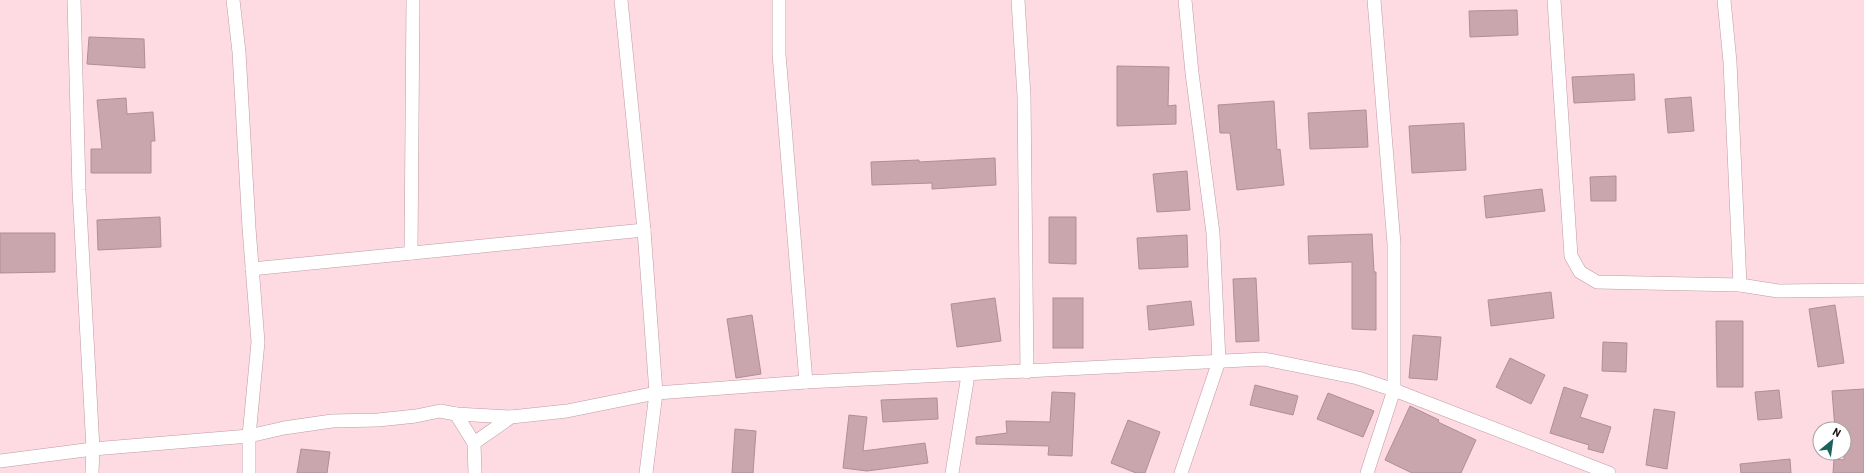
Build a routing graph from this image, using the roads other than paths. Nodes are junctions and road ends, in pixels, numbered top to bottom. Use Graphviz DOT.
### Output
graph roads {
  1 [pos="74,0"];
  2 [pos="233,0"];
  3 [pos="412,0"];
  4 [pos="621,0"];
  5 [pos="779,0"];
  6 [pos="1018,0"];
  7 [pos="1185,0"];
  8 [pos="1374,0"];
  9 [pos="1554,0"];
  10 [pos="1724,0"];
  11 [pos="644,230"];
  12 [pos="411,253"];
  13 [pos="252,269"];
  14 [pos="1740,286"];
  15 [pos="1864,290"];
  16 [pos="1219,362"];
  17 [pos="1027,372"];
  18 [pos="968,375"];
  19 [pos="806,382"];
  20 [pos="1394,390"];
  21 [pos="656,393"];
  22 [pos="456,414"];
  23 [pos="511,417"];
  24 [pos="249,436"];
  25 [pos="474,443"];
  26 [pos="93,449"];
  27 [pos="0,461"];
  28 [pos="92,473"];
  29 [pos="249,473"];
  30 [pos="475,473"];
  31 [pos="646,473"];
  32 [pos="952,473"];
  33 [pos="1181,473"];
  34 [pos="1367,473"];
  35 [pos="1609,473"];
  1 -- 26 [label="street"];
  2 -- 13 [label="street"];
  3 -- 12 [label="street"];
  4 -- 11 [label="street"];
  5 -- 19 [label="street"];
  6 -- 17 [label="street"];
  7 -- 16 [label="street"];
  8 -- 20 [label="street"];
  9 -- 14 [label="street"];
  10 -- 14 [label="street"];
  11 -- 12 [label="street"];
  11 -- 21 [label="street"];
  12 -- 13 [label="street"];
  13 -- 24 [label="street"];
  14 -- 15 [label="street"];
  16 -- 17 [label="street"];
  16 -- 20 [label="street"];
  16 -- 33 [label="street"];
  17 -- 18 [label="street"];
  18 -- 19 [label="street"];
  18 -- 32 [label="street"];
  19 -- 21 [label="street"];
  20 -- 34 [label="street"];
  20 -- 35 [label="street"];
  21 -- 23 [label="street"];
  21 -- 31 [label="street"];
  22 -- 23 [label="street"];
  22 -- 24 [label="street"];
  22 -- 25 [label="street"];
  23 -- 25 [label="street"];
  24 -- 26 [label="street"];
  24 -- 29 [label="street"];
  25 -- 30 [label="street"];
  26 -- 27 [label="street"];
  26 -- 28 [label="street"];
}
